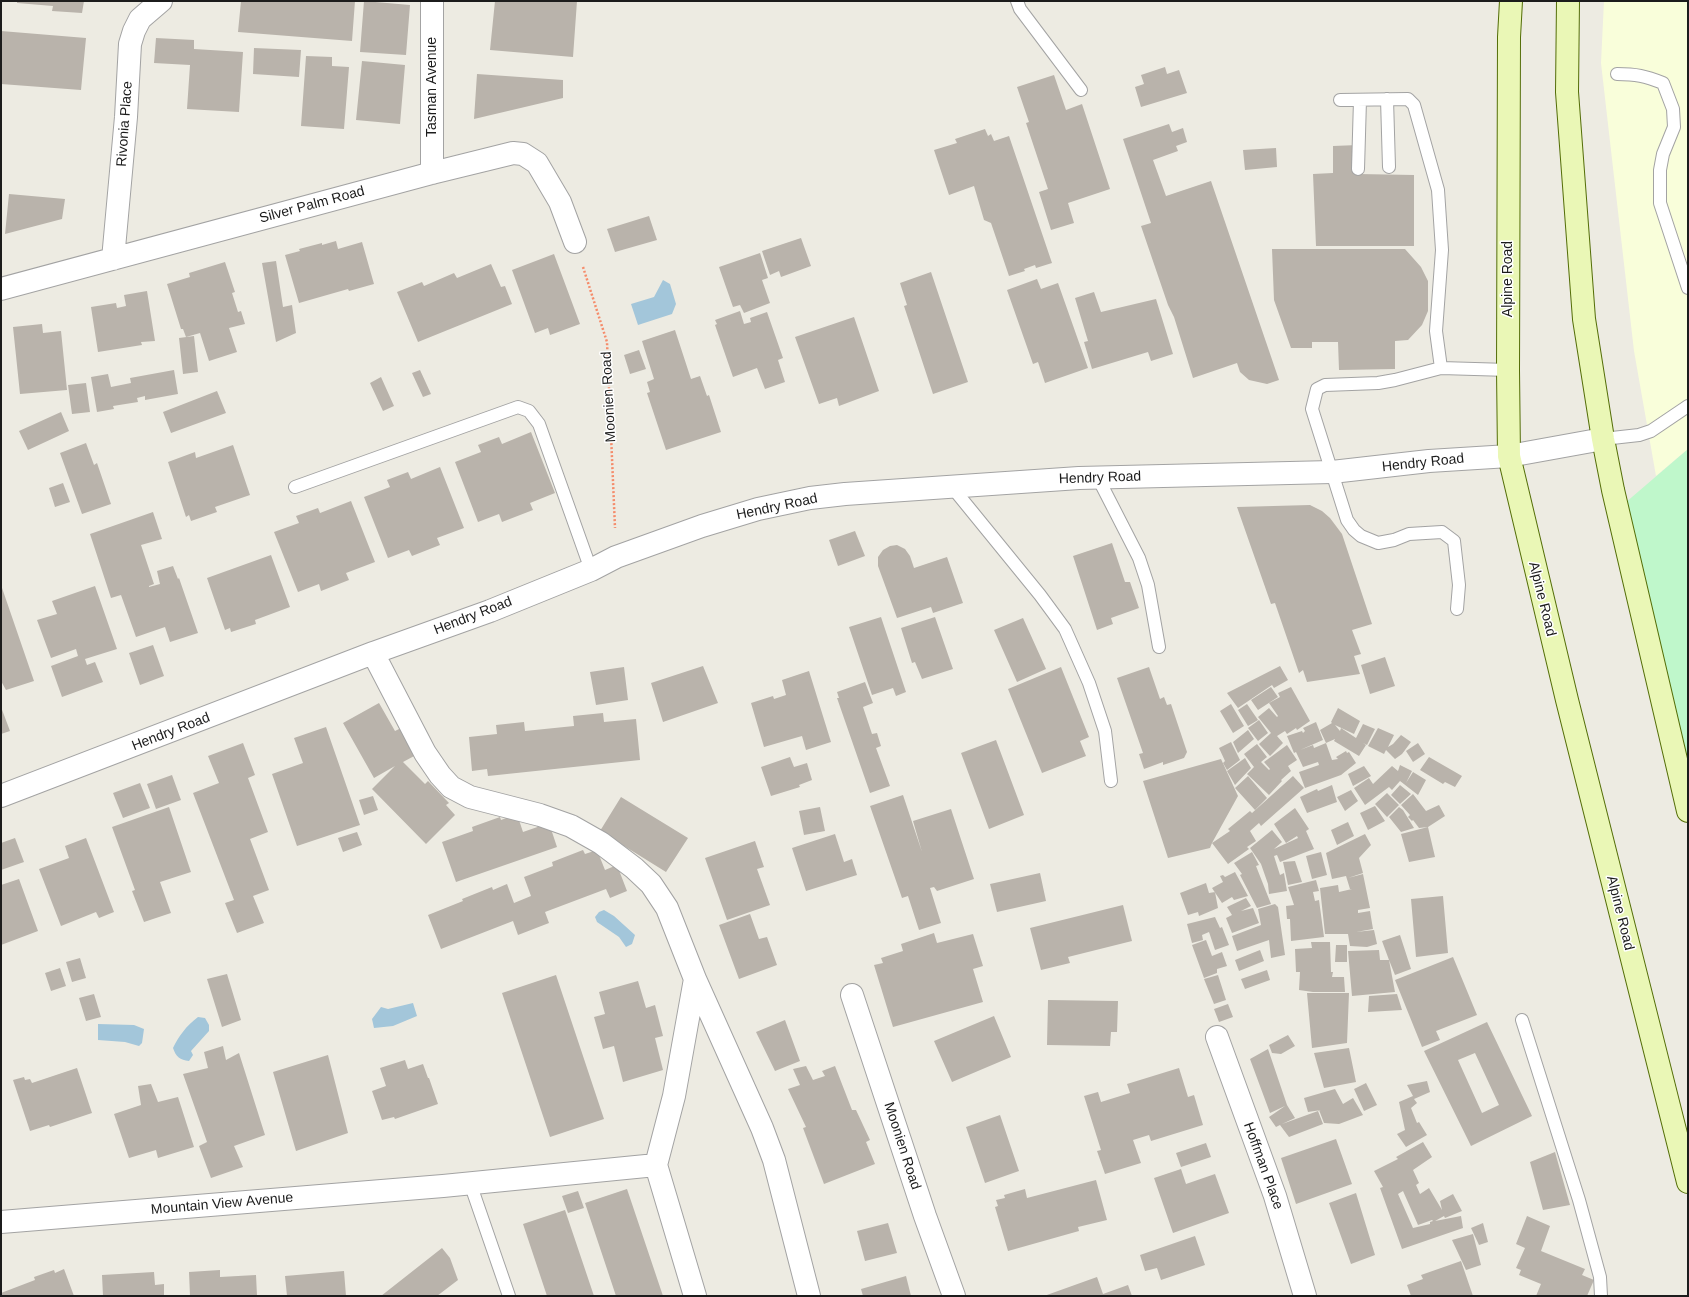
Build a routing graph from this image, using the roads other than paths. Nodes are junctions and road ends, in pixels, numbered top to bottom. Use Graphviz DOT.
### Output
graph roads {
  1 [pos="161,1"];
  2 [pos="432,1"];
  3 [pos="1017,1"];
  4 [pos="1511,1"];
  5 [pos="1568,1"];
  6 [pos="1617,74"];
  7 [pos="1081,90"];
  8 [pos="1388,99"];
  9 [pos="1340,100"];
  10 [pos="1360,100"];
  11 [pos="1389,167"];
  12 [pos="1358,170"];
  13 [pos="432,173"];
  14 [pos="575,242"];
  15 [pos="113,259"];
  16 [pos="1688,288"];
  17 [pos="1,289"];
  18 [pos="1441,368"];
  19 [pos="1508,370"];
  20 [pos="1688,406"];
  21 [pos="1603,439"];
  22 [pos="1509,456"];
  23 [pos="1332,472"];
  24 [pos="1098,478"];
  25 [pos="296,487"];
  26 [pos="952,487"];
  27 [pos="591,570"];
  28 [pos="1457,609"];
  29 [pos="1159,647"];
  30 [pos="373,653"];
  31 [pos="1111,781"];
  32 [pos="1,796"];
  33 [pos="1688,811"];
  34 [pos="695,979"];
  35 [pos="852,995"];
  36 [pos="1522,1020"];
  37 [pos="1217,1037"];
  38 [pos="656,1166"];
  39 [pos="1688,1182"];
  40 [pos="470,1183"];
  41 [pos="1,1222"];
  42 [pos="509,1296"];
  43 [pos="695,1296"];
  44 [pos="809,1296"];
  45 [pos="954,1296"];
  46 [pos="1305,1296"];
  47 [pos="1601,1296"];
  1 -- 15 [label="street, Rivonia Place"];
  2 -- 13 [label="street, Tasman Avenue"];
  3 -- 7 [label="lane"];
  4 -- 19 [label="main road, Alpine Road"];
  5 -- 21 [label="main road"];
  6 -- 16 [label="lane"];
  8 -- 10 [label="lane"];
  8 -- 11 [label="lane"];
  8 -- 18 [label="lane"];
  9 -- 10 [label="lane"];
  10 -- 12 [label="lane"];
  13 -- 14 [label="street, Silver Palm Road"];
  13 -- 15 [label="street, Silver Palm Road"];
  15 -- 17 [label="street, Silver Palm Road"];
  18 -- 19 [label="lane"];
  18 -- 23 [label="lane"];
  19 -- 22 [label="main road, Alpine Road"];
  20 -- 21 [label="lane"];
  21 -- 22 [label="street, Hendry Road"];
  21 -- 33 [label="main road"];
  22 -- 23 [label="street, Hendry Road"];
  22 -- 39 [label="main road, Alpine Road"];
  23 -- 24 [label="street, Hendry Road"];
  23 -- 28 [label="lane"];
  24 -- 26 [label="street, Hendry Road"];
  24 -- 29 [label="lane"];
  25 -- 27 [label="lane"];
  26 -- 27 [label="street, Hendry Road"];
  26 -- 31 [label="lane"];
  27 -- 30 [label="street, Hendry Road"];
  30 -- 32 [label="street, Hendry Road"];
  30 -- 34 [label="street"];
  34 -- 38 [label="street"];
  34 -- 44 [label="street"];
  35 -- 45 [label="street, Moonien Road"];
  36 -- 47 [label="lane"];
  37 -- 46 [label="street, Hoffman Place"];
  38 -- 40 [label="street, Mountain View Avenue"];
  38 -- 43 [label="street"];
  40 -- 41 [label="street, Mountain View Avenue"];
  40 -- 42 [label="lane"];
}
